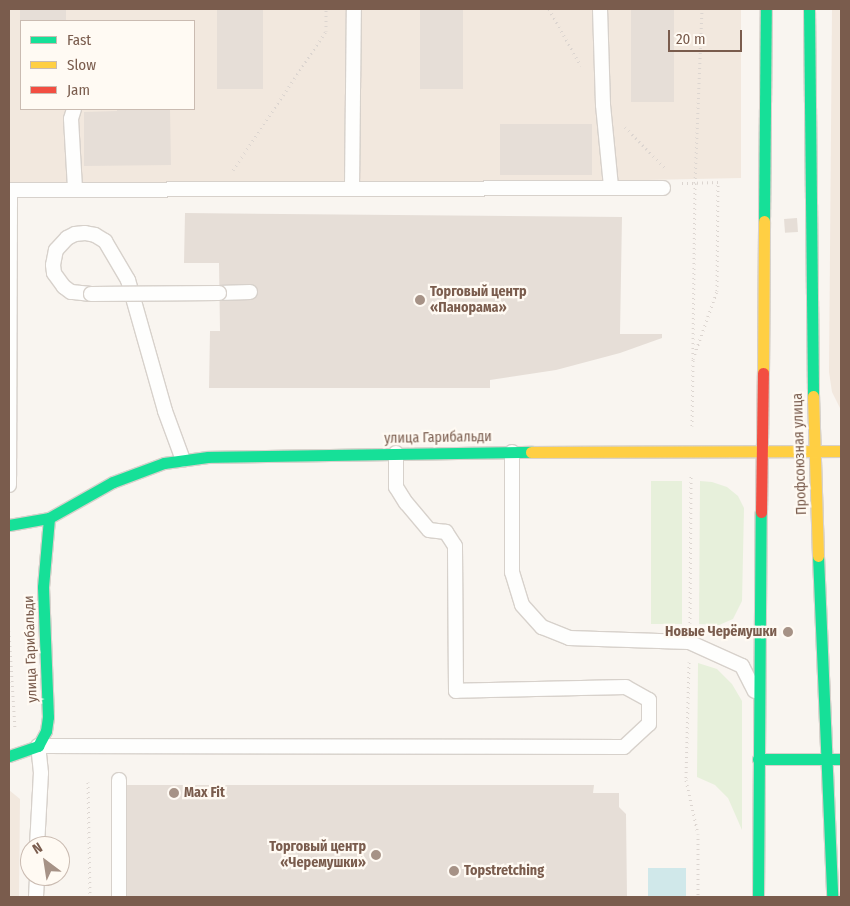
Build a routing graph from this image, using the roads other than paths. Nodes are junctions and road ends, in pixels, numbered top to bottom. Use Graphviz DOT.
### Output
graph roads {
  1 [pos="354,9"];
  2 [pos="600,9"];
  3 [pos="766,9"];
  4 [pos="809,9"];
  5 [pos="74,110"];
  6 [pos="75,188"];
  7 [pos="352,188"];
  8 [pos="611,188"];
  9 [pos="663,188"];
  10 [pos="250,292"];
  11 [pos="9,395"];
  12 [pos="814,451"];
  13 [pos="841,451"];
  14 [pos="512,452"];
  15 [pos="761,452"];
  16 [pos="396,453"];
  17 [pos="183,460"];
  18 [pos="9,485"];
  19 [pos="49,518"];
  20 [pos="9,525"];
  21 [pos="760,702"];
  22 [pos="38,746"];
  23 [pos="10,756"];
  24 [pos="758,759"];
  25 [pos="827,759"];
  26 [pos="841,759"];
  27 [pos="119,780"];
  28 [pos="38,836"];
  29 [pos="119,897"];
  30 [pos="758,897"];
  31 [pos="832,897"];
  1 -- 7 [label="lane"];
  2 -- 8 [label="lane"];
  3 -- 15 [label="main road"];
  4 -- 12 [label="main road, Профсоюзная улица"];
  5 -- 6 [label="lane"];
  6 -- 7 [label="lane"];
  6 -- 11 [label="lane"];
  7 -- 8 [label="lane"];
  8 -- 9 [label="lane"];
  10 -- 17 [label="lane, bridge"];
  11 -- 18 [label="lane"];
  12 -- 13 [label="main road, улица Гарибальди"];
  12 -- 15 [label="main road, улица Гарибальди"];
  12 -- 25 [label="main road, Профсоюзная улица"];
  14 -- 15 [label="main road, улица Гарибальди"];
  14 -- 16 [label="main road, улица Гарибальди"];
  14 -- 21 [label="lane"];
  15 -- 21 [label="main road"];
  16 -- 17 [label="main road, улица Гарибальди"];
  16 -- 22 [label="lane"];
  17 -- 19 [label="main road, улица Гарибальди"];
  19 -- 20 [label="main road, улица Гарибальди"];
  19 -- 22 [label="main road, улица Гарибальди"];
  21 -- 24 [label="main road"];
  22 -- 23 [label="main road"];
  22 -- 28 [label="lane"];
  24 -- 25 [label="main road"];
  24 -- 30 [label="main road"];
  25 -- 26 [label="main road"];
  25 -- 31 [label="main road, Профсоюзная улица"];
  27 -- 29 [label="lane"];
}
